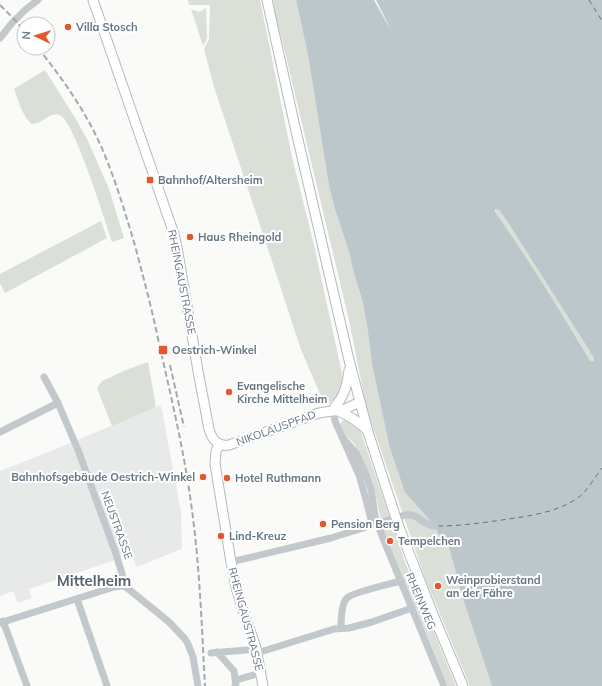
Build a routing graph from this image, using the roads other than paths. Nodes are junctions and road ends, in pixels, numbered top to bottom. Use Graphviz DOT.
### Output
graph roads {
  1 [pos="38,0"];
  2 [pos="92,0"];
  3 [pos="267,0"];
  4 [pos="0,38"];
  5 [pos="349,360"];
  6 [pos="44,377"];
  7 [pos="360,402"];
  8 [pos="58,403"];
  9 [pos="337,408"];
  10 [pos="0,432"];
  11 [pos="368,432"];
  12 [pos="220,444"];
  13 [pos="377,524"];
  14 [pos="435,526"];
  15 [pos="231,562"];
  16 [pos="401,581"];
  17 [pos="126,587"];
  18 [pos="77,599"];
  19 [pos="412,608"];
  20 [pos="2,622"];
  21 [pos="340,628"];
  22 [pos="257,651"];
  23 [pos="261,673"];
  24 [pos="235,683"];
  25 [pos="27,686"];
  26 [pos="107,686"];
  27 [pos="198,686"];
  28 [pos="263,686"];
  29 [pos="444,686"];
  30 [pos="463,686"];
  1 -- 4 [label="street"];
  2 -- 12 [label="main road, RHEINGAUSTRASSE"];
  3 -- 5 [label="main road"];
  5 -- 7 [label="main road"];
  5 -- 9 [label="main road"];
  6 -- 8 [label="street, NEUSTRASSE"];
  7 -- 9 [label="main road, NIKOLAUSPFAD"];
  7 -- 11 [label="main road"];
  8 -- 10 [label="street"];
  8 -- 17 [label="street, NEUSTRASSE"];
  9 -- 11 [label="main road"];
  9 -- 12 [label="main road, NIKOLAUSPFAD"];
  9 -- 13 [label="street, RHEINWEG"];
  11 -- 30 [label="main road, bridge"];
  12 -- 15 [label="main road, RHEINGAUSTRASSE"];
  13 -- 14 [label="street"];
  13 -- 15 [label="street"];
  13 -- 16 [label="street, RHEINWEG"];
  15 -- 22 [label="main road, RHEINGAUSTRASSE"];
  16 -- 19 [label="street, RHEINWEG"];
  16 -- 21 [label="street"];
  17 -- 18 [label="street"];
  17 -- 27 [label="street"];
  18 -- 20 [label="street"];
  18 -- 26 [label="street"];
  19 -- 21 [label="street"];
  19 -- 29 [label="street, RHEINWEG"];
  20 -- 25 [label="street"];
  21 -- 22 [label="street"];
  22 -- 23 [label="main road, RHEINGAUSTRASSE"];
  22 -- 24 [label="street"];
  23 -- 24 [label="street"];
  23 -- 28 [label="main road, RHEINGAUSTRASSE"];
}
